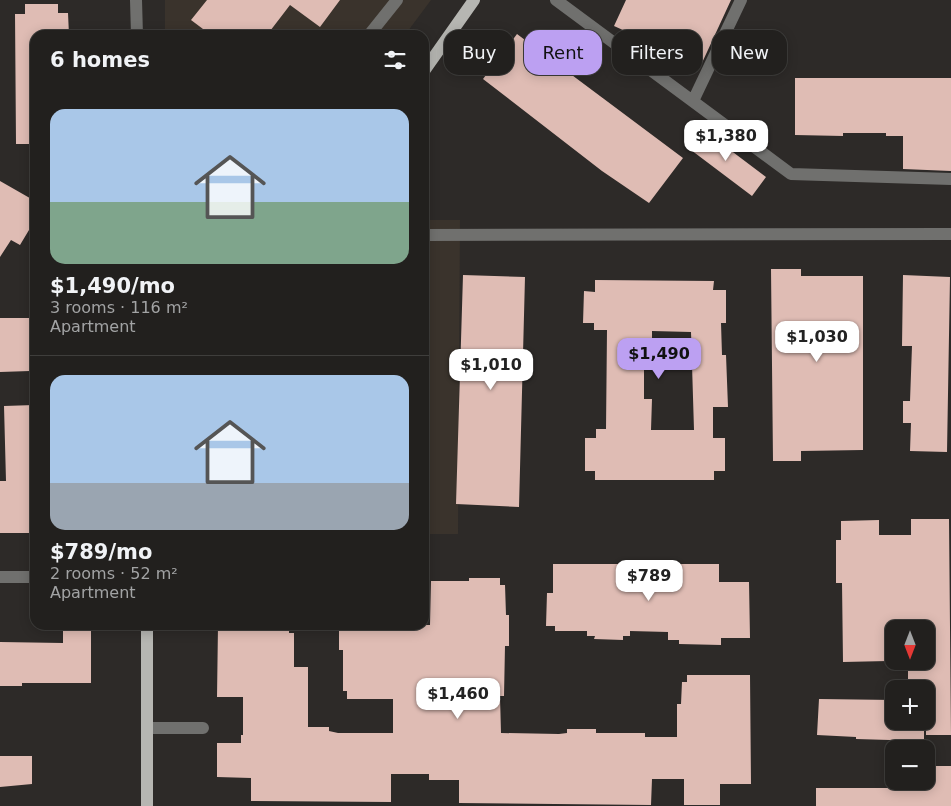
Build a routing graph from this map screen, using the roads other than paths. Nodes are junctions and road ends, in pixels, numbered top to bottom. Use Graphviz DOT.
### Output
graph roads {
  1 [pos="136,0"];
  2 [pos="397,0"];
  3 [pos="474,0"];
  4 [pos="556,0"];
  5 [pos="741,0"];
  6 [pos="137,30"];
  7 [pos="373,30"];
  8 [pos="429,64"];
  9 [pos="693,101"];
  10 [pos="951,179"];
  11 [pos="951,234"];
  12 [pos="429,235"];
  13 [pos="0,576"];
  14 [pos="30,576"];
  15 [pos="147,630"];
  16 [pos="147,728"];
  17 [pos="203,728"];
  18 [pos="147,806"];
  1 -- 6 [label="street"];
  2 -- 7 [label="street"];
  3 -- 8 [label="main road"];
  4 -- 9 [label="street"];
  5 -- 9 [label="street"];
  9 -- 10 [label="street"];
  11 -- 12 [label="street"];
  13 -- 14 [label="street"];
  15 -- 16 [label="main road"];
  16 -- 17 [label="street"];
  16 -- 18 [label="main road"];
}
